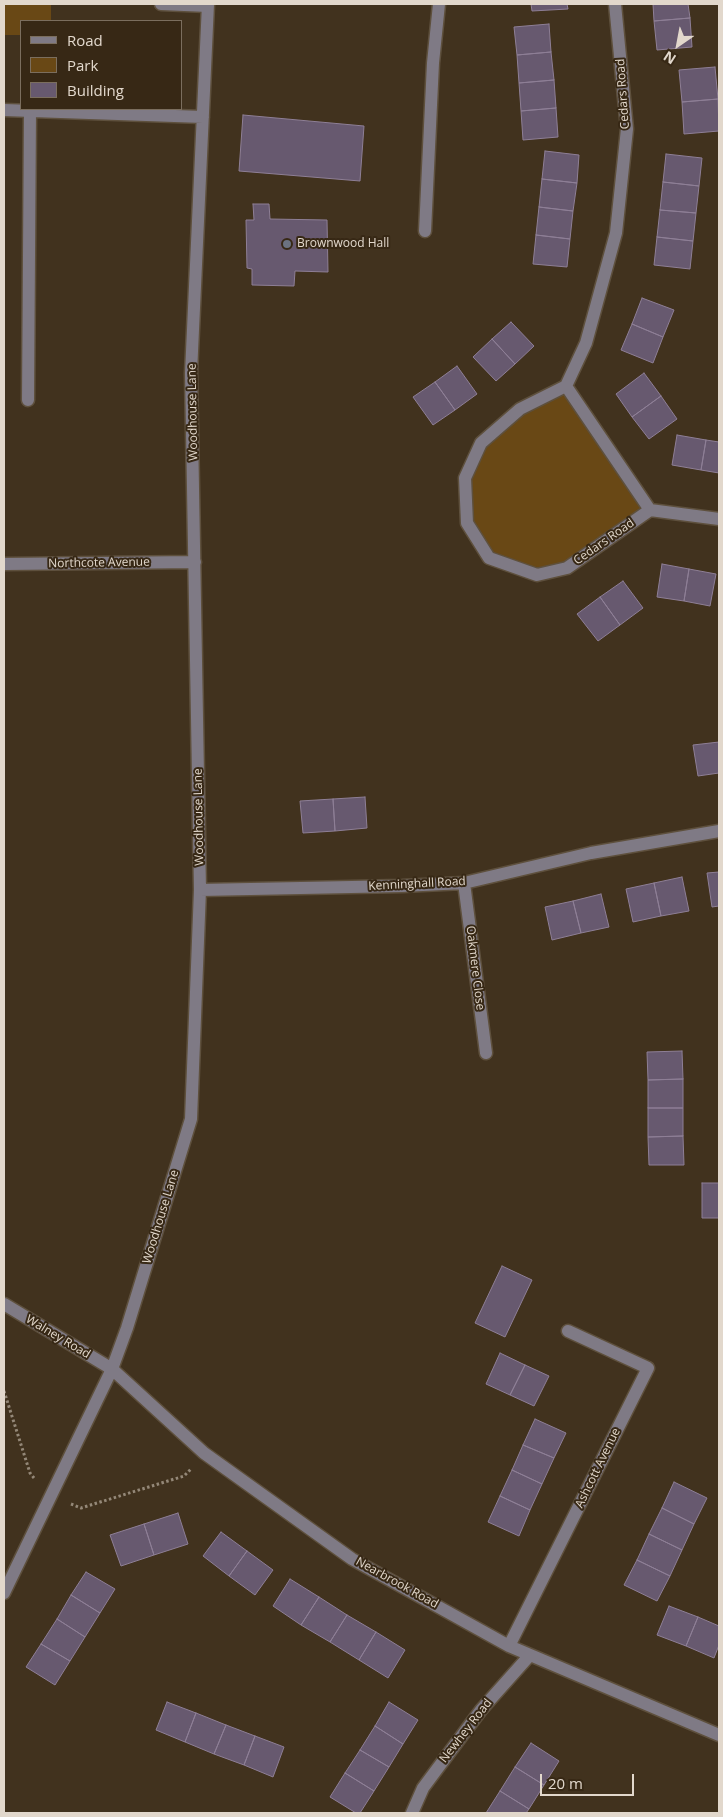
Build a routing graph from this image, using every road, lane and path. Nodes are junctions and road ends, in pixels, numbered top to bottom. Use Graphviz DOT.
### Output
graph roads {
  1 [pos="161,4"];
  2 [pos="438,4"];
  3 [pos="615,4"];
  4 [pos="208,5"];
  5 [pos="4,110"];
  6 [pos="30,111"];
  7 [pos="203,117"];
  8 [pos="425,231"];
  9 [pos="566,386"];
  10 [pos="28,400"];
  11 [pos="650,510"];
  12 [pos="719,520"];
  13 [pos="195,562"];
  14 [pos="4,564"];
  15 [pos="719,831"];
  16 [pos="464,883"];
  17 [pos="200,890"];
  18 [pos="486,1052"];
  19 [pos="4,1304"];
  20 [pos="568,1331"];
  21 [pos="112,1369"];
  22 [pos="4,1593"];
  23 [pos="509,1646"];
  24 [pos="530,1655"];
  25 [pos="719,1735"];
  26 [pos="412,1813"];
  1 -- 4 [label="street"];
  2 -- 8 [label="street"];
  3 -- 9 [label="street, Cedars Road"];
  4 -- 7 [label="street, Woodhouse Lane"];
  5 -- 6 [label="street"];
  6 -- 7 [label="street"];
  6 -- 10 [label="street"];
  7 -- 13 [label="street, Woodhouse Lane"];
  9 -- 11 [label="street"];
  9 -- 11 [label="street, Cedars Road"];
  11 -- 12 [label="street"];
  13 -- 14 [label="street, Northcote Avenue"];
  13 -- 17 [label="street, Woodhouse Lane"];
  15 -- 16 [label="street, Kenninghall Road"];
  16 -- 17 [label="street, Kenninghall Road"];
  16 -- 18 [label="street, Oakmere Close"];
  17 -- 21 [label="street, Woodhouse Lane"];
  19 -- 21 [label="street, Walney Road"];
  20 -- 23 [label="street, Ashcott Avenue"];
  21 -- 22 [label="street, Woodhouse Lane"];
  21 -- 23 [label="street, Nearbrook Road"];
  23 -- 24 [label="street, Nearbrook Road"];
  24 -- 25 [label="street, Nearbrook Road"];
  24 -- 26 [label="street, Newhey Road"];
}
